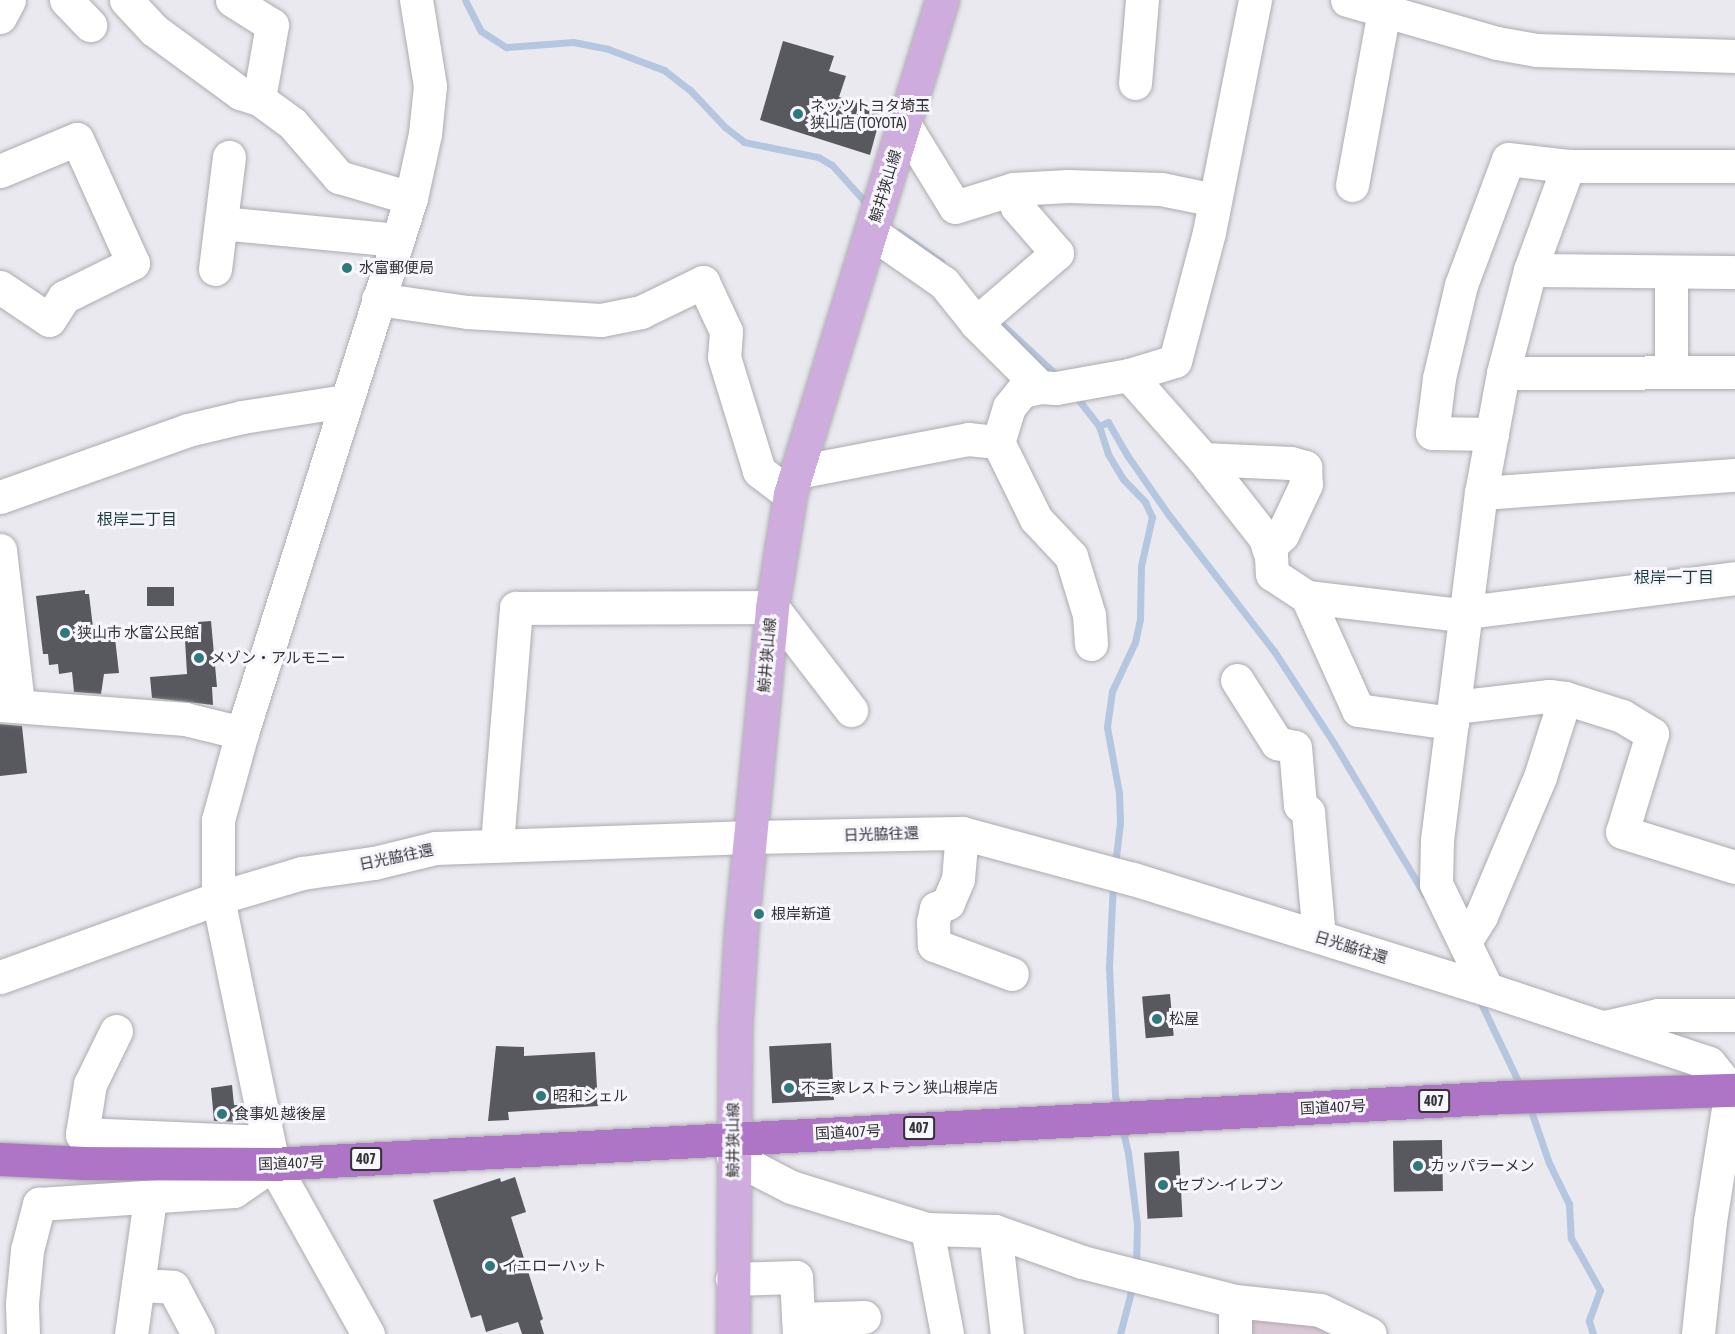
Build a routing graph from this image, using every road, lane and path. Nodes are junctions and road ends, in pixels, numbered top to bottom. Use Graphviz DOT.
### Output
graph roads {
  1 [pos="9,0"];
  2 [pos="66,0"];
  3 [pos="126,0"];
  4 [pos="232,0"];
  5 [pos="416,0"];
  6 [pos="942,0"];
  7 [pos="1142,0"];
  8 [pos="1255,0"];
  9 [pos="1349,0"];
  10 [pos="1383,10"];
  11 [pos="0,17"];
  12 [pos="90,26"];
  13 [pos="1735,56"];
  14 [pos="1136,83"];
  15 [pos="259,99"];
  16 [pos="904,124"];
  17 [pos="229,157"];
  18 [pos="1568,166"];
  19 [pos="1735,166"];
  20 [pos="0,171"];
  21 [pos="1352,185"];
  22 [pos="1013,189"];
  23 [pos="411,198"];
  24 [pos="1214,200"];
  25 [pos="874,222"];
  26 [pos="221,223"];
  27 [pos="397,240"];
  28 [pos="215,269"];
  29 [pos="1530,270"];
  30 [pos="1671,272"];
  31 [pos="1735,272"];
  32 [pos="0,287"];
  33 [pos="378,299"];
  34 [pos="985,314"];
  35 [pos="1671,372"];
  36 [pos="1503,373"];
  37 [pos="1735,373"];
  38 [pos="1129,375"];
  39 [pos="1060,386"];
  40 [pos="345,401"];
  41 [pos="1492,434"];
  42 [pos="998,442"];
  43 [pos="1203,459"];
  44 [pos="1735,475"];
  45 [pos="793,483"];
  46 [pos="1481,493"];
  47 [pos="0,497"];
  48 [pos="1268,548"];
  49 [pos="0,550"];
  50 [pos="1735,578"];
  51 [pos="1307,597"];
  52 [pos="772,607"];
  53 [pos="1466,612"];
  54 [pos="1091,644"];
  55 [pos="1237,680"];
  56 [pos="1565,698"];
  57 [pos="9,704"];
  58 [pos="851,710"];
  59 [pos="1453,715"];
  60 [pos="242,734"];
  61 [pos="962,833"];
  62 [pos="751,837"];
  63 [pos="497,844"];
  64 [pos="1735,867"];
  65 [pos="218,898"];
  66 [pos="1319,937"];
  67 [pos="1465,942"];
  68 [pos="1012,974"];
  69 [pos="0,978"];
  70 [pos="1486,989"];
  71 [pos="1735,1015"];
  72 [pos="1604,1027"];
  73 [pos="116,1031"];
  74 [pos="1733,1090"];
  75 [pos="732,1148"];
  76 [pos="270,1153"];
  77 [pos="0,1159"];
  78 [pos="150,1198"];
  79 [pos="927,1229"];
  80 [pos="995,1231"];
  81 [pos="732,1279"];
  82 [pos="138,1284"];
  83 [pos="1235,1301"];
  84 [pos="15,1314"];
  85 [pos="864,1317"];
  86 [pos="799,1327"];
  87 [pos="131,1334"];
  88 [pos="198,1334"];
  89 [pos="369,1334"];
  90 [pos="733,1334"];
  91 [pos="947,1334"];
  92 [pos="1007,1334"];
  93 [pos="1235,1334"];
  94 [pos="1370,1334"];
  95 [pos="1698,1334"];
  1 -- 11 [label="street"];
  2 -- 12 [label="street"];
  3 -- 15 [label="street"];
  4 -- 15 [label="street"];
  5 -- 23 [label="street"];
  6 -- 16 [label="main road, 鯨井狭山線"];
  7 -- 14 [label="street"];
  8 -- 24 [label="street"];
  9 -- 10 [label="street"];
  10 -- 13 [label="street"];
  10 -- 21 [label="street"];
  15 -- 23 [label="street"];
  16 -- 22 [label="street"];
  16 -- 25 [label="main road, 鯨井狭山線"];
  17 -- 26 [label="street"];
  18 -- 19 [label="street"];
  18 -- 29 [label="street"];
  18 -- 41 [label="street"];
  20 -- 32 [label="street"];
  22 -- 24 [label="street"];
  22 -- 34 [label="street"];
  23 -- 27 [label="street"];
  24 -- 38 [label="street"];
  25 -- 34 [label="street"];
  25 -- 45 [label="main road, 鯨井狭山線"];
  26 -- 27 [label="street"];
  26 -- 28 [label="street"];
  27 -- 33 [label="street"];
  29 -- 30 [label="street"];
  29 -- 36 [label="street"];
  30 -- 31 [label="street"];
  30 -- 35 [label="street"];
  33 -- 40 [label="street"];
  33 -- 45 [label="street"];
  34 -- 39 [label="street"];
  35 -- 36 [label="street"];
  35 -- 37 [label="street"];
  36 -- 41 [label="street"];
  38 -- 39 [label="street"];
  38 -- 43 [label="street"];
  39 -- 42 [label="street"];
  40 -- 47 [label="street"];
  40 -- 60 [label="street"];
  41 -- 46 [label="street"];
  42 -- 45 [label="street"];
  42 -- 54 [label="street"];
  43 -- 48 [label="street"];
  43 -- 48 [label="street"];
  44 -- 46 [label="street"];
  45 -- 52 [label="main road, 鯨井狭山線"];
  46 -- 53 [label="street"];
  48 -- 51 [label="street"];
  49 -- 57 [label="street"];
  50 -- 53 [label="street"];
  51 -- 53 [label="street"];
  51 -- 59 [label="street"];
  52 -- 58 [label="street"];
  52 -- 62 [label="main road, 鯨井狭山線"];
  52 -- 63 [label="street"];
  53 -- 59 [label="street"];
  55 -- 66 [label="street"];
  56 -- 59 [label="street"];
  56 -- 64 [label="street"];
  56 -- 67 [label="street"];
  57 -- 60 [label="street"];
  59 -- 67 [label="street"];
  60 -- 65 [label="street"];
  61 -- 62 [label="street, 日光脇往還"];
  61 -- 66 [label="street, 日光脇往還"];
  61 -- 68 [label="street"];
  62 -- 63 [label="street, 日光脇往還"];
  62 -- 75 [label="main road, 鯨井狭山線"];
  63 -- 65 [label="street, 日光脇往還"];
  65 -- 69 [label="street, 日光脇往還"];
  65 -- 76 [label="street"];
  66 -- 70 [label="street, 日光脇往還"];
  67 -- 70 [label="street"];
  70 -- 72 [label="street, 日光脇往還"];
  71 -- 72 [label="street"];
  72 -- 74 [label="street, 日光脇往還"];
  73 -- 76 [label="street"];
  74 -- 75 [label="highway, 国道407号 / 407"];
  74 -- 95 [label="street"];
  75 -- 76 [label="highway, 国道407号 / 407"];
  75 -- 79 [label="street"];
  75 -- 81 [label="main road, 鯨井狭山線"];
  76 -- 77 [label="highway, 国道407号 / 407"];
  76 -- 78 [label="street"];
  76 -- 89 [label="street"];
  78 -- 82 [label="street"];
  78 -- 84 [label="street"];
  79 -- 80 [label="street"];
  79 -- 91 [label="street"];
  80 -- 83 [label="street"];
  80 -- 92 [label="street"];
  81 -- 86 [label="street"];
  81 -- 90 [label="main road, 鯨井狭山線"];
  82 -- 87 [label="street"];
  82 -- 88 [label="street"];
  83 -- 93 [label="street"];
  83 -- 94 [label="street"];
  85 -- 86 [label="street"];
}
